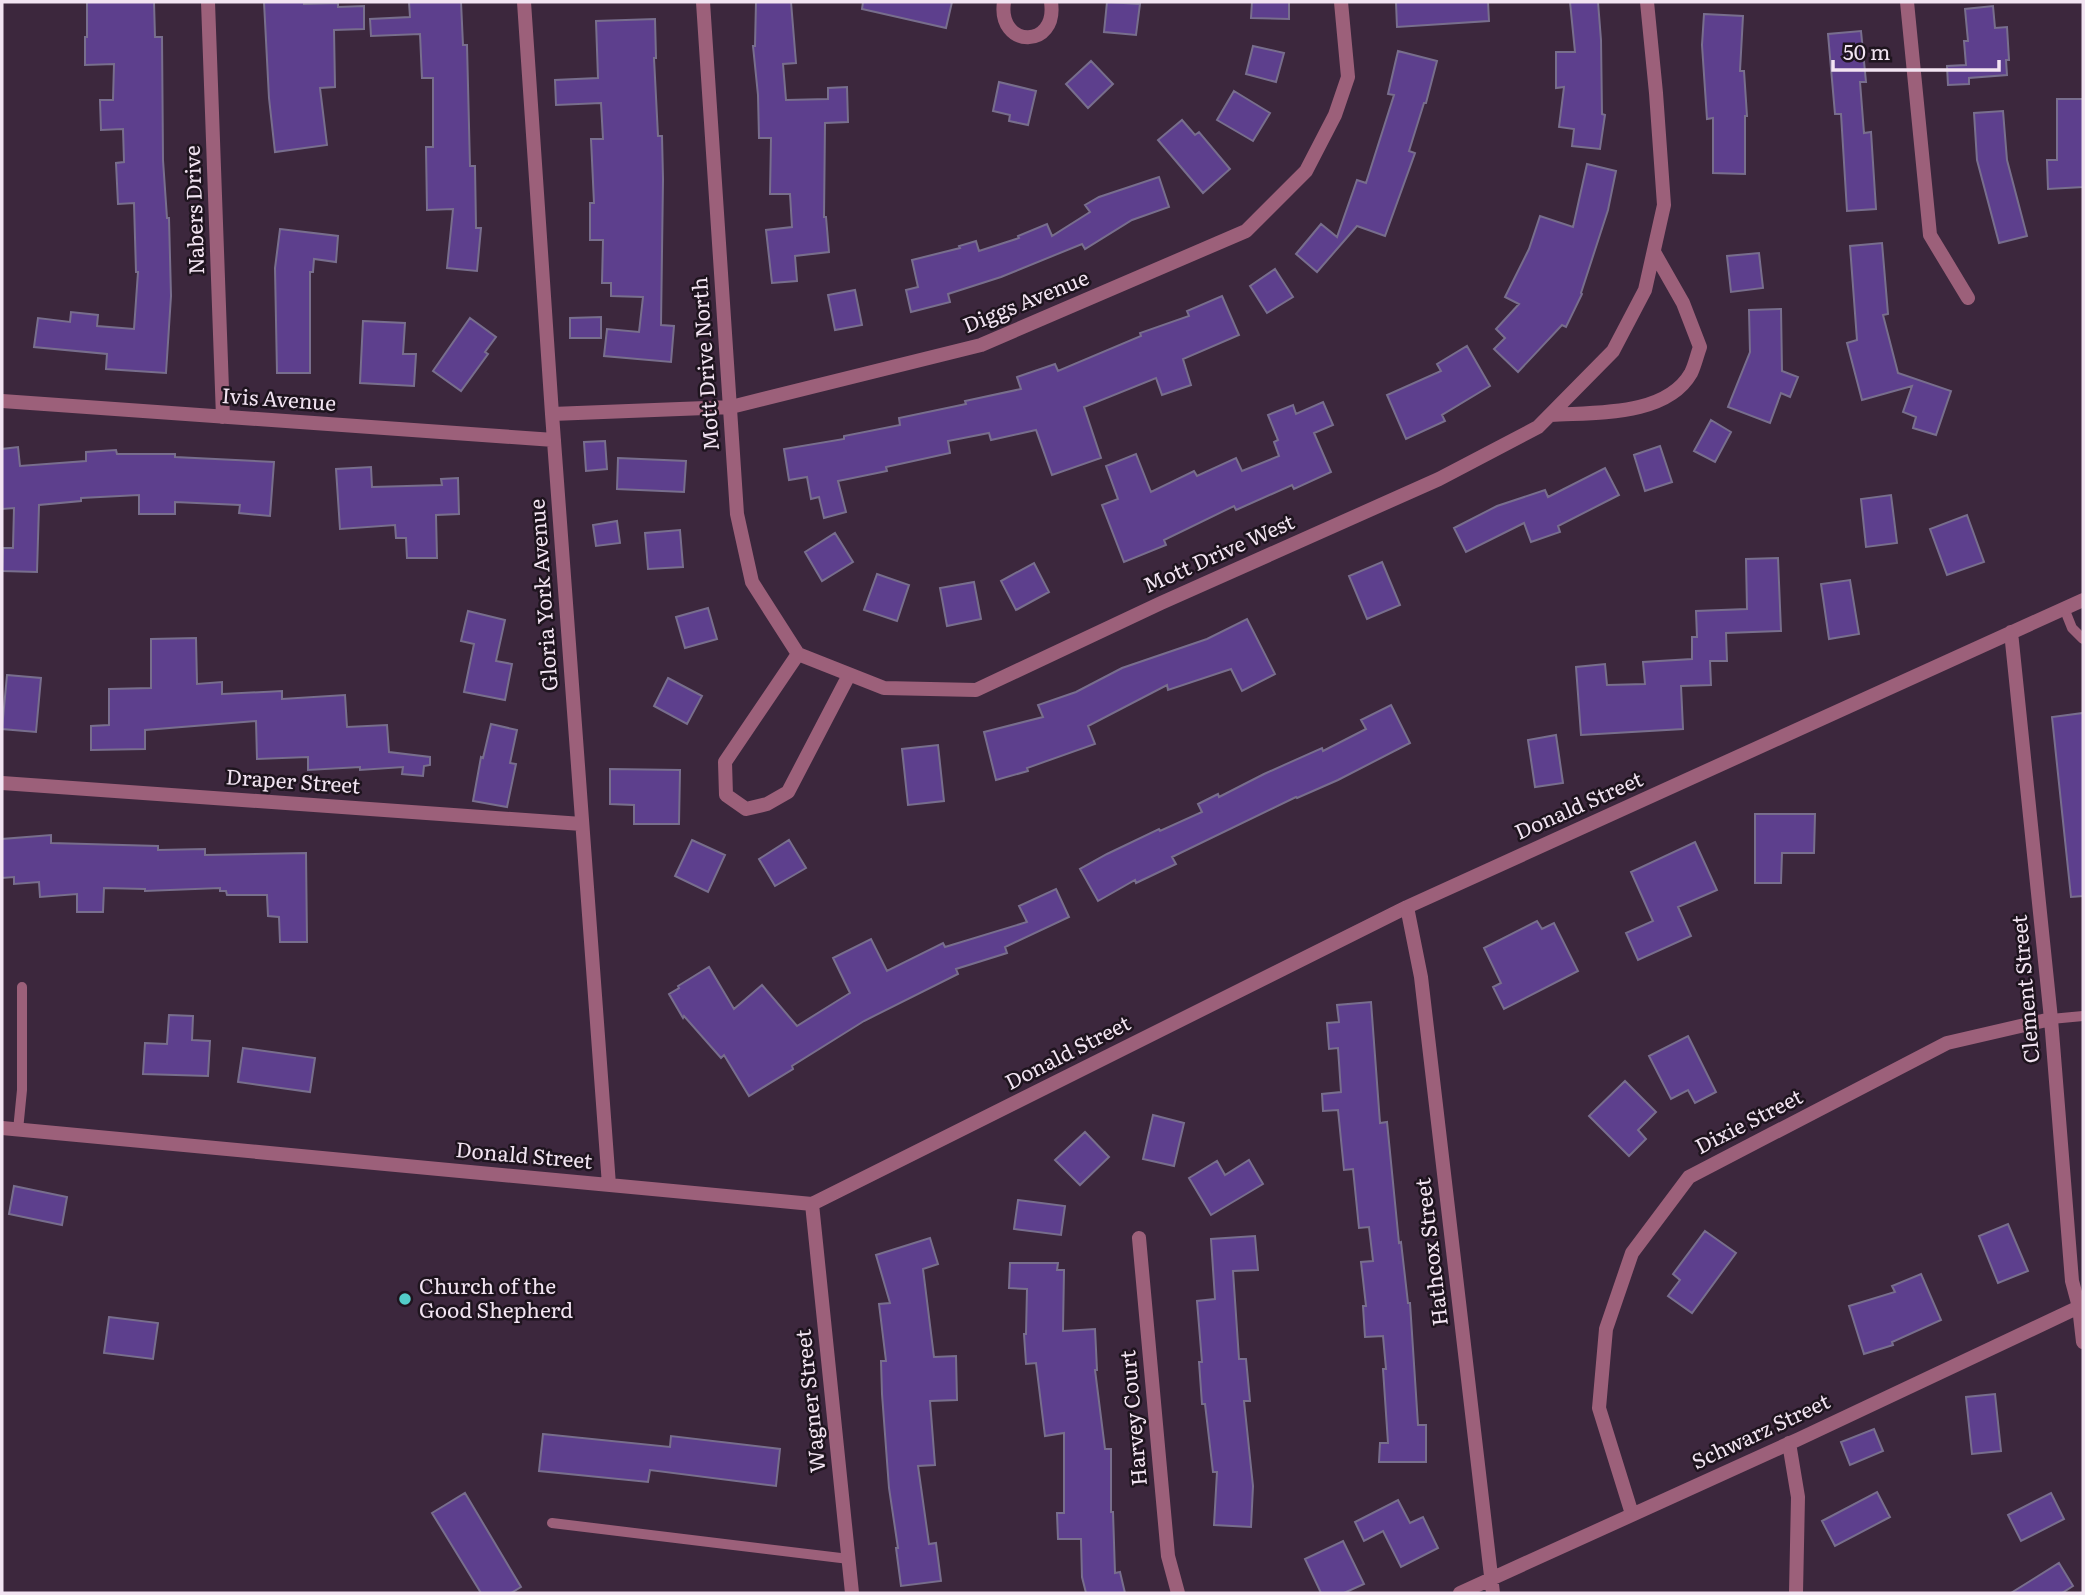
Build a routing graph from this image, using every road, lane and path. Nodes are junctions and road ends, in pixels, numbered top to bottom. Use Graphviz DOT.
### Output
graph roads {
  1 [pos="208,2"];
  2 [pos="524,2"];
  3 [pos="703,2"];
  4 [pos="1004,2"];
  5 [pos="1051,2"];
  6 [pos="1341,2"];
  7 [pos="1647,2"];
  8 [pos="1907,2"];
  9 [pos="1654,251"];
  10 [pos="1968,298"];
  11 [pos="2,401"];
  12 [pos="731,407"];
  13 [pos="552,414"];
  14 [pos="1551,415"];
  15 [pos="223,416"];
  16 [pos="554,440"];
  17 [pos="2083,600"];
  18 [pos="2064,608"];
  19 [pos="2011,632"];
  20 [pos="2083,639"];
  21 [pos="798,654"];
  22 [pos="849,675"];
  23 [pos="2,783"];
  24 [pos="582,824"];
  25 [pos="1407,907"];
  26 [pos="22,987"];
  27 [pos="2083,1016"];
  28 [pos="2051,1019"];
  29 [pos="2,1129"];
  30 [pos="18,1130"];
  31 [pos="609,1185"];
  32 [pos="812,1204"];
  33 [pos="1139,1238"];
  34 [pos="2081,1305"];
  35 [pos="2083,1342"];
  36 [pos="1789,1443"];
  37 [pos="1632,1514"];
  38 [pos="552,1523"];
  39 [pos="849,1559"];
  40 [pos="1492,1586"];
  41 [pos="852,1593"];
  42 [pos="1178,1593"];
  43 [pos="1460,1593"];
  44 [pos="1796,1593"];
  1 -- 15 [label="street, Nabers Drive"];
  2 -- 13 [label="street, Gloria York Avenue"];
  3 -- 12 [label="street, Mott Drive North"];
  4 -- 5 [label="street"];
  6 -- 12 [label="street, Diggs Avenue"];
  7 -- 9 [label="street, Mott Drive West"];
  8 -- 10 [label="street"];
  9 -- 14 [label="street, Mott Drive West"];
  9 -- 14 [label="street"];
  11 -- 15 [label="street, Ivis Avenue"];
  12 -- 13 [label="street, Diggs Avenue"];
  12 -- 21 [label="street, Mott Drive North"];
  13 -- 16 [label="street, Gloria York Avenue"];
  14 -- 22 [label="street, Mott Drive West"];
  15 -- 16 [label="street, Ivis Avenue"];
  16 -- 24 [label="street, Gloria York Avenue"];
  17 -- 18 [label="street, Donald Street"];
  18 -- 19 [label="street, Donald Street"];
  18 -- 20 [label="lane"];
  19 -- 25 [label="street, Donald Street"];
  19 -- 28 [label="street, Clement Street"];
  21 -- 22 [label="street"];
  21 -- 22 [label="street"];
  23 -- 24 [label="street, Draper Street"];
  24 -- 31 [label="street, Gloria York Avenue"];
  25 -- 32 [label="street, Donald Street"];
  25 -- 40 [label="street, Hathcox Street"];
  26 -- 30 [label="lane"];
  27 -- 28 [label="lane"];
  28 -- 34 [label="street, Clement Street"];
  28 -- 37 [label="street, Dixie Street"];
  29 -- 30 [label="street, Donald Street"];
  30 -- 31 [label="street, Donald Street"];
  31 -- 32 [label="street, Donald Street"];
  32 -- 39 [label="street, Wagner Street"];
  33 -- 42 [label="street, Harvey Court"];
  34 -- 35 [label="street, Clement Street"];
  34 -- 36 [label="street, Schwarz Street"];
  36 -- 37 [label="street, Schwarz Street"];
  36 -- 44 [label="street"];
  37 -- 40 [label="street, Schwarz Street"];
  38 -- 39 [label="lane"];
  39 -- 41 [label="street, Wagner Street"];
  40 -- 43 [label="street, Schwarz Street"];
}
